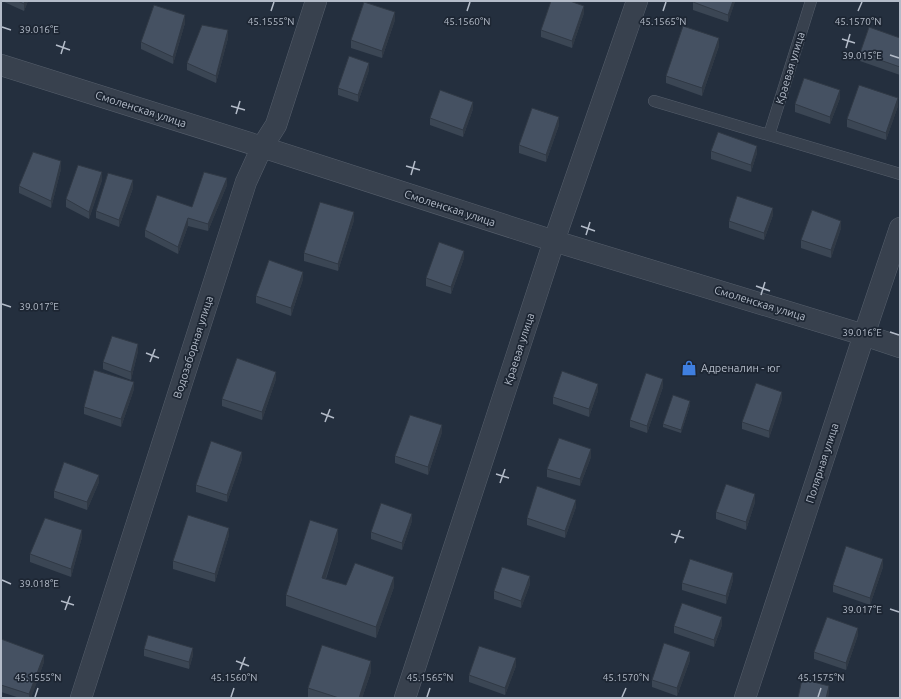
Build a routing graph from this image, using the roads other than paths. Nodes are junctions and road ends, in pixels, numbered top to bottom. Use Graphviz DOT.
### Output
graph roads {
  1 [pos="316,1"];
  2 [pos="637,1"];
  3 [pos="811,1"];
  4 [pos="1,65"];
  5 [pos="654,101"];
  6 [pos="769,135"];
  7 [pos="262,148"];
  8 [pos="900,174"];
  9 [pos="900,228"];
  10 [pos="554,241"];
  11 [pos="864,335"];
  12 [pos="900,347"];
  13 [pos="81,698"];
  14 [pos="405,698"];
  15 [pos="745,698"];
  1 -- 7 [label="street, Водозаборная улица"];
  2 -- 10 [label="street, Краевая улица"];
  3 -- 6 [label="lane, Краевая улица"];
  4 -- 7 [label="street, Смоленская улица"];
  5 -- 6 [label="lane"];
  6 -- 8 [label="lane"];
  7 -- 10 [label="street, Смоленская улица"];
  7 -- 13 [label="street, Водозаборная улица"];
  9 -- 11 [label="street, Полярная улица"];
  10 -- 11 [label="street, Смоленская улица"];
  10 -- 14 [label="street, Краевая улица"];
  11 -- 12 [label="street, Смоленская улица"];
  11 -- 15 [label="street, Полярная улица"];
}
